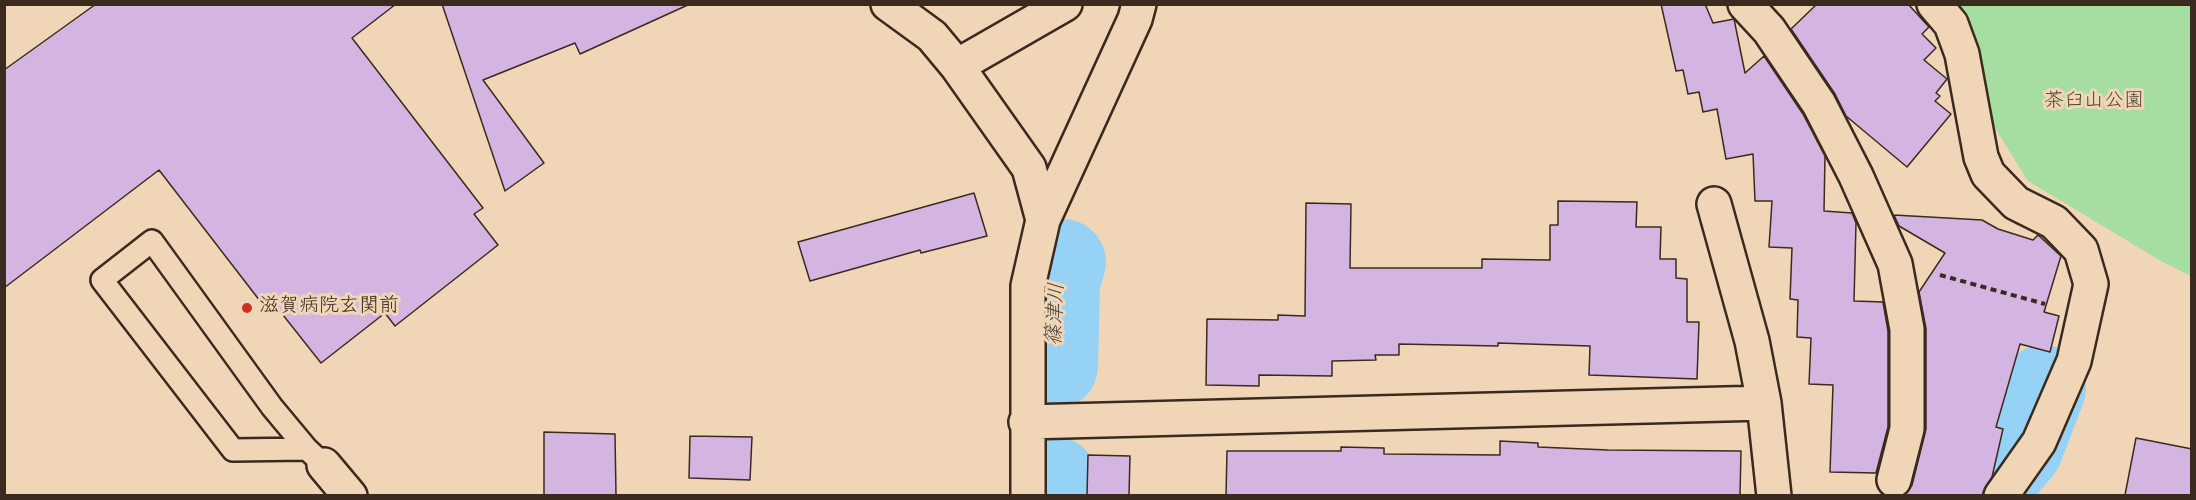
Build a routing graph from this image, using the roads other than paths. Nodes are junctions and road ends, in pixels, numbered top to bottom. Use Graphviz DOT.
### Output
graph roads {
  1 [pos="888,4"];
  2 [pos="1065,4"];
  3 [pos="1139,4"];
  4 [pos="1745,4"];
  5 [pos="1934,4"];
  6 [pos="957,66"];
  7 [pos="1714,204"];
  8 [pos="1043,220"];
  9 [pos="1764,404"];
  10 [pos="1026,422"];
  11 [pos="316,457"];
  12 [pos="1894,480"];
  13 [pos="350,495"];
  14 [pos="1028,495"];
  15 [pos="1774,495"];
  16 [pos="2001,495"];
  1 -- 6 [label="street"];
  2 -- 6 [label="street"];
  3 -- 8 [label="street"];
  4 -- 12 [label="street"];
  5 -- 16 [label="street"];
  6 -- 8 [label="street"];
  7 -- 9 [label="street"];
  8 -- 10 [label="street"];
  9 -- 10 [label="street"];
  9 -- 15 [label="street"];
  10 -- 14 [label="street"];
  11 -- 11 [label="lane"];
  11 -- 13 [label="street"];
}
